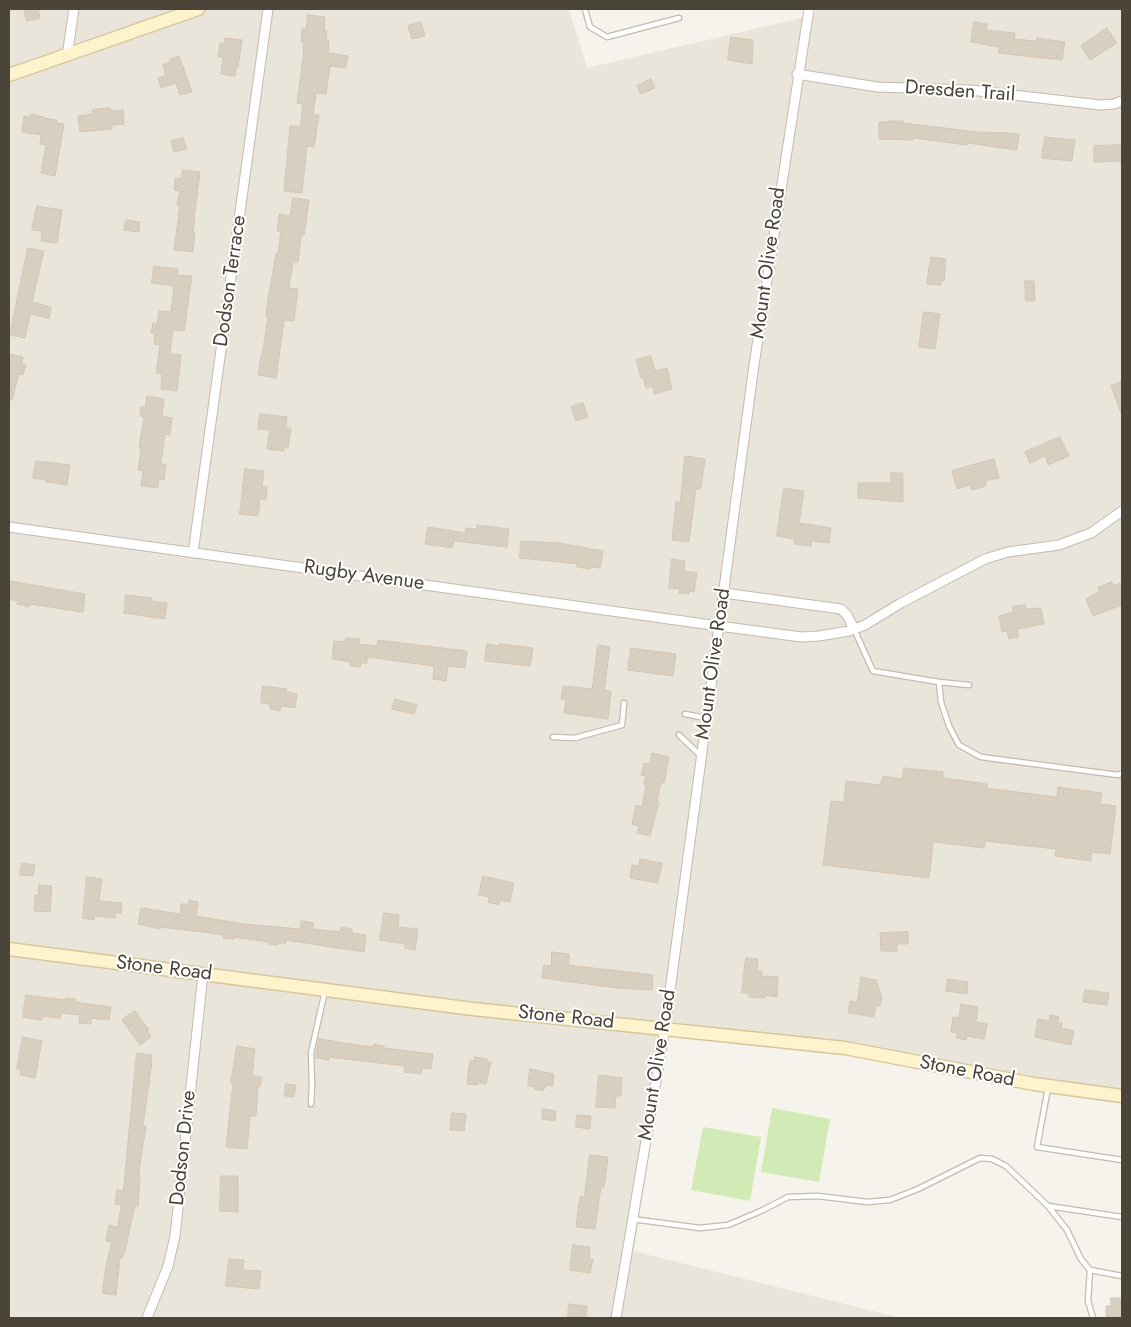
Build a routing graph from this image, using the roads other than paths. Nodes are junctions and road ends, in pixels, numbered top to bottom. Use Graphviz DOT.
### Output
graph roads {
  1 [pos="74,9"];
  2 [pos="198,9"];
  3 [pos="268,9"];
  4 [pos="585,9"];
  5 [pos="809,9"];
  6 [pos="679,18"];
  7 [pos="67,56"];
  8 [pos="797,74"];
  9 [pos="9,75"];
  10 [pos="1122,101"];
  11 [pos="1122,512"];
  12 [pos="9,527"];
  13 [pos="193,552"];
  14 [pos="724,593"];
  15 [pos="719,626"];
  16 [pos="854,629"];
  17 [pos="938,682"];
  18 [pos="969,685"];
  19 [pos="624,703"];
  20 [pos="686,714"];
  21 [pos="706,718"];
  22 [pos="679,736"];
  23 [pos="553,737"];
  24 [pos="702,756"];
  25 [pos="1122,773"];
  26 [pos="9,949"];
  27 [pos="203,974"];
  28 [pos="326,990"];
  29 [pos="665,1028"];
  30 [pos="1048,1086"];
  31 [pos="1122,1096"];
  32 [pos="311,1104"];
  33 [pos="1122,1160"];
  34 [pos="1048,1206"];
  35 [pos="1122,1217"];
  36 [pos="632,1219"];
  37 [pos="1090,1270"];
  38 [pos="1122,1276"];
  39 [pos="147,1318"];
  40 [pos="616,1318"];
  41 [pos="1093,1318"];
  1 -- 7 [label="street"];
  2 -- 7 [label="street"];
  3 -- 13 [label="street, Dodson Terrace"];
  4 -- 6 [label="lane"];
  5 -- 8 [label="street, Mount Olive Road"];
  7 -- 9 [label="street"];
  8 -- 10 [label="street, Dresden Trail"];
  8 -- 14 [label="street, Mount Olive Road"];
  11 -- 16 [label="street, Rugby Avenue"];
  12 -- 13 [label="street, Rugby Avenue"];
  13 -- 15 [label="street, Rugby Avenue"];
  14 -- 15 [label="street, Mount Olive Road"];
  14 -- 16 [label="street"];
  15 -- 16 [label="street, Rugby Avenue"];
  15 -- 21 [label="street, Mount Olive Road"];
  16 -- 17 [label="lane"];
  17 -- 18 [label="lane"];
  17 -- 25 [label="lane"];
  19 -- 23 [label="lane"];
  20 -- 21 [label="lane"];
  21 -- 24 [label="street, Mount Olive Road"];
  22 -- 24 [label="lane"];
  24 -- 29 [label="street, Mount Olive Road"];
  26 -- 27 [label="street, Stone Road"];
  27 -- 28 [label="street, Stone Road"];
  27 -- 39 [label="street, Dodson Drive"];
  28 -- 29 [label="street, Stone Road"];
  28 -- 32 [label="lane"];
  29 -- 30 [label="street, Stone Road"];
  29 -- 36 [label="street, Mount Olive Road"];
  30 -- 31 [label="street, Stone Road"];
  30 -- 33 [label="lane"];
  34 -- 35 [label="lane"];
  34 -- 36 [label="lane"];
  34 -- 37 [label="lane"];
  36 -- 40 [label="street, Mount Olive Road"];
  37 -- 38 [label="lane"];
  37 -- 41 [label="lane"];
}
